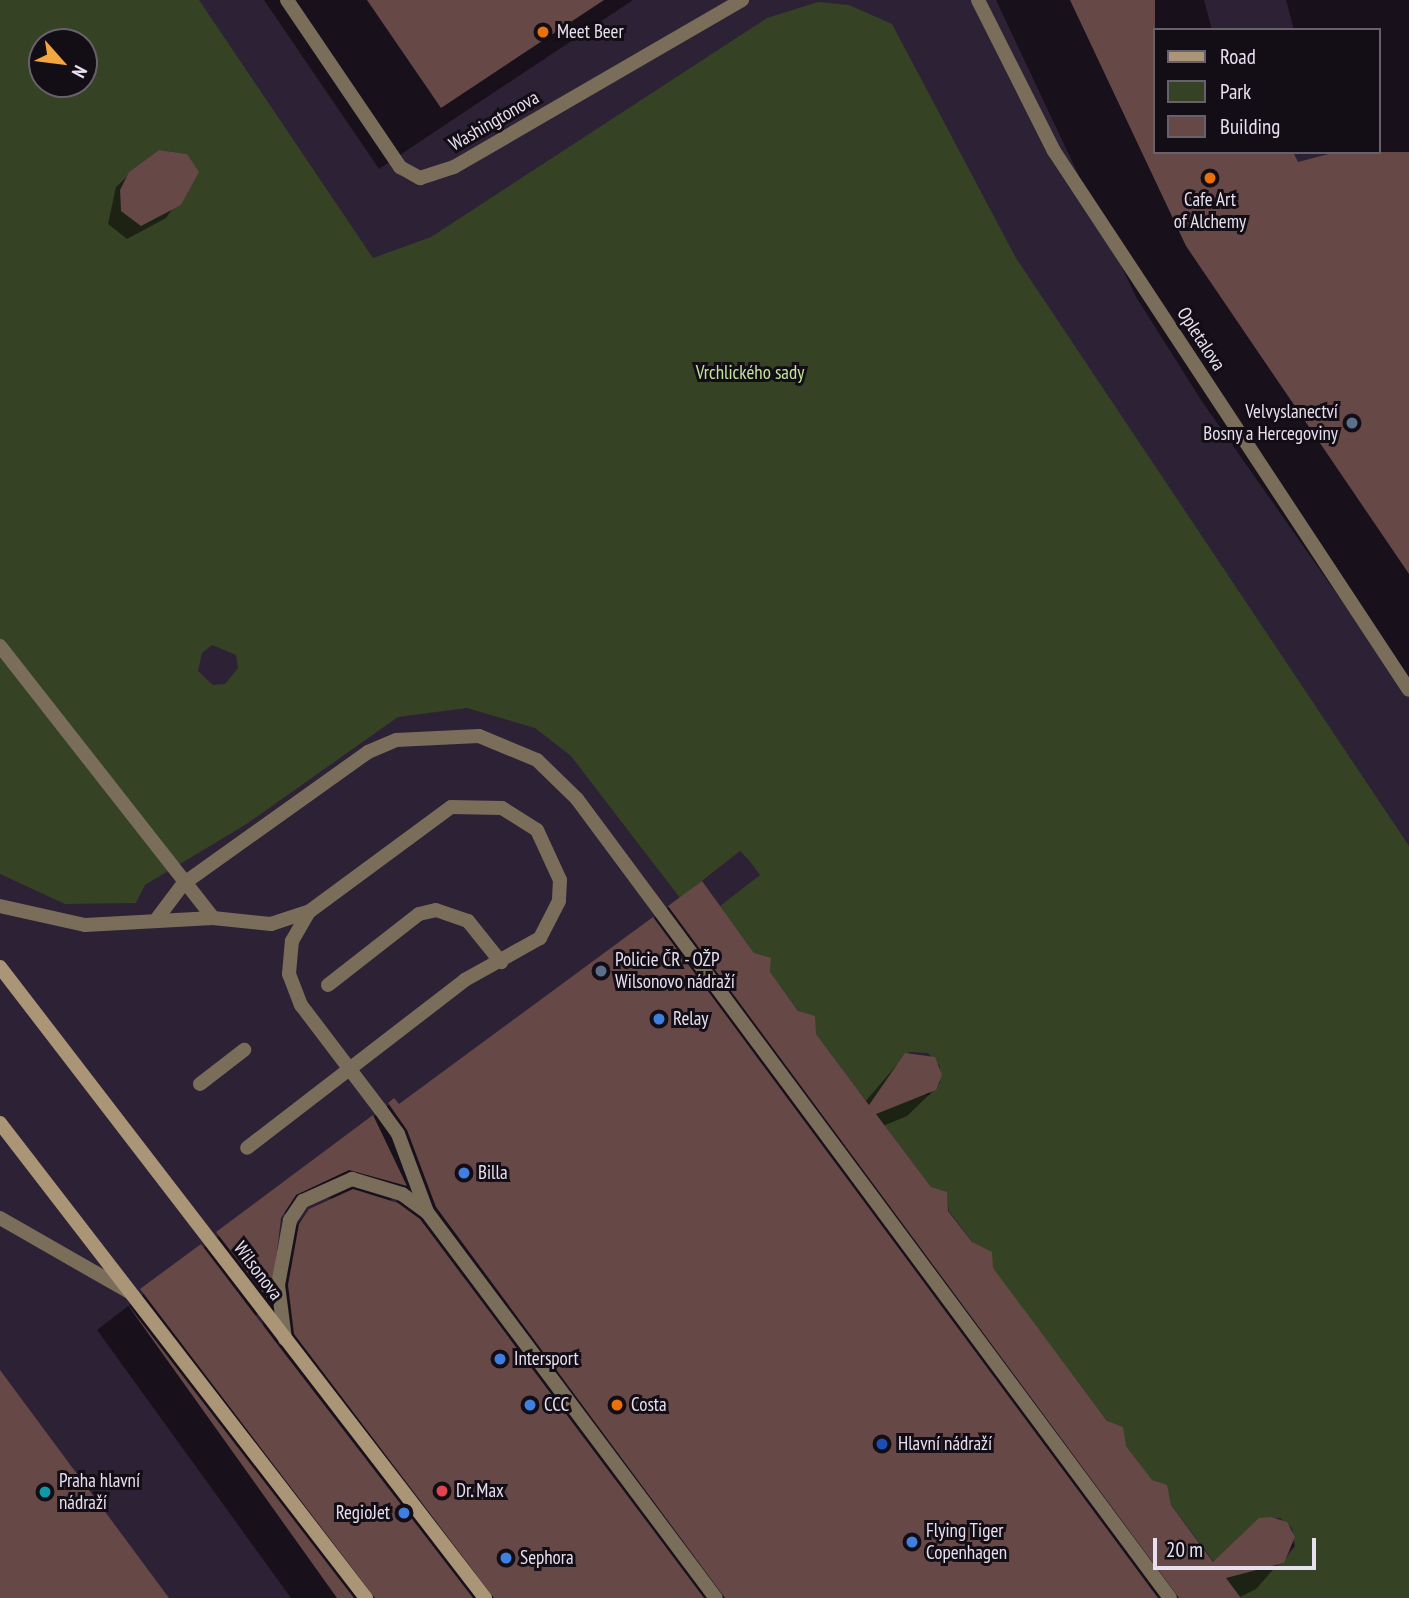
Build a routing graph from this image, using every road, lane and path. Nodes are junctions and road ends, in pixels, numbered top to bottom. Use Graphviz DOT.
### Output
graph roads {
  1 [pos="287,0"];
  2 [pos="742,0"];
  3 [pos="978,0"];
  4 [pos="0,646"];
  5 [pos="1409,690"];
  6 [pos="183,884"];
  7 [pos="0,906"];
  8 [pos="310,911"];
  9 [pos="213,918"];
  10 [pos="156,920"];
  11 [pos="501,962"];
  12 [pos="0,967"];
  13 [pos="328,985"];
  14 [pos="244,1050"];
  15 [pos="200,1084"];
  16 [pos="0,1122"];
  17 [pos="247,1148"];
  18 [pos="427,1212"];
  19 [pos="0,1218"];
  20 [pos="133,1294"];
  21 [pos="285,1339"];
  22 [pos="366,1598"];
  23 [pos="485,1598"];
  24 [pos="716,1598"];
  25 [pos="1170,1598"];
  1 -- 2 [label="street, Washingtonova"];
  3 -- 5 [label="street, Opletalova"];
  4 -- 6 [label="street"];
  6 -- 9 [label="street"];
  6 -- 10 [label="street"];
  6 -- 25 [label="street"];
  7 -- 10 [label="street"];
  8 -- 9 [label="street"];
  8 -- 11 [label="street"];
  8 -- 18 [label="street, bridge"];
  9 -- 10 [label="street"];
  11 -- 13 [label="street"];
  11 -- 17 [label="street"];
  12 -- 21 [label="main road, Wilsonova"];
  14 -- 15 [label="street"];
  16 -- 20 [label="main road"];
  18 -- 21 [label="street"];
  18 -- 24 [label="street"];
  19 -- 20 [label="street"];
  20 -- 22 [label="main road"];
  21 -- 23 [label="main road, Wilsonova"];
}
